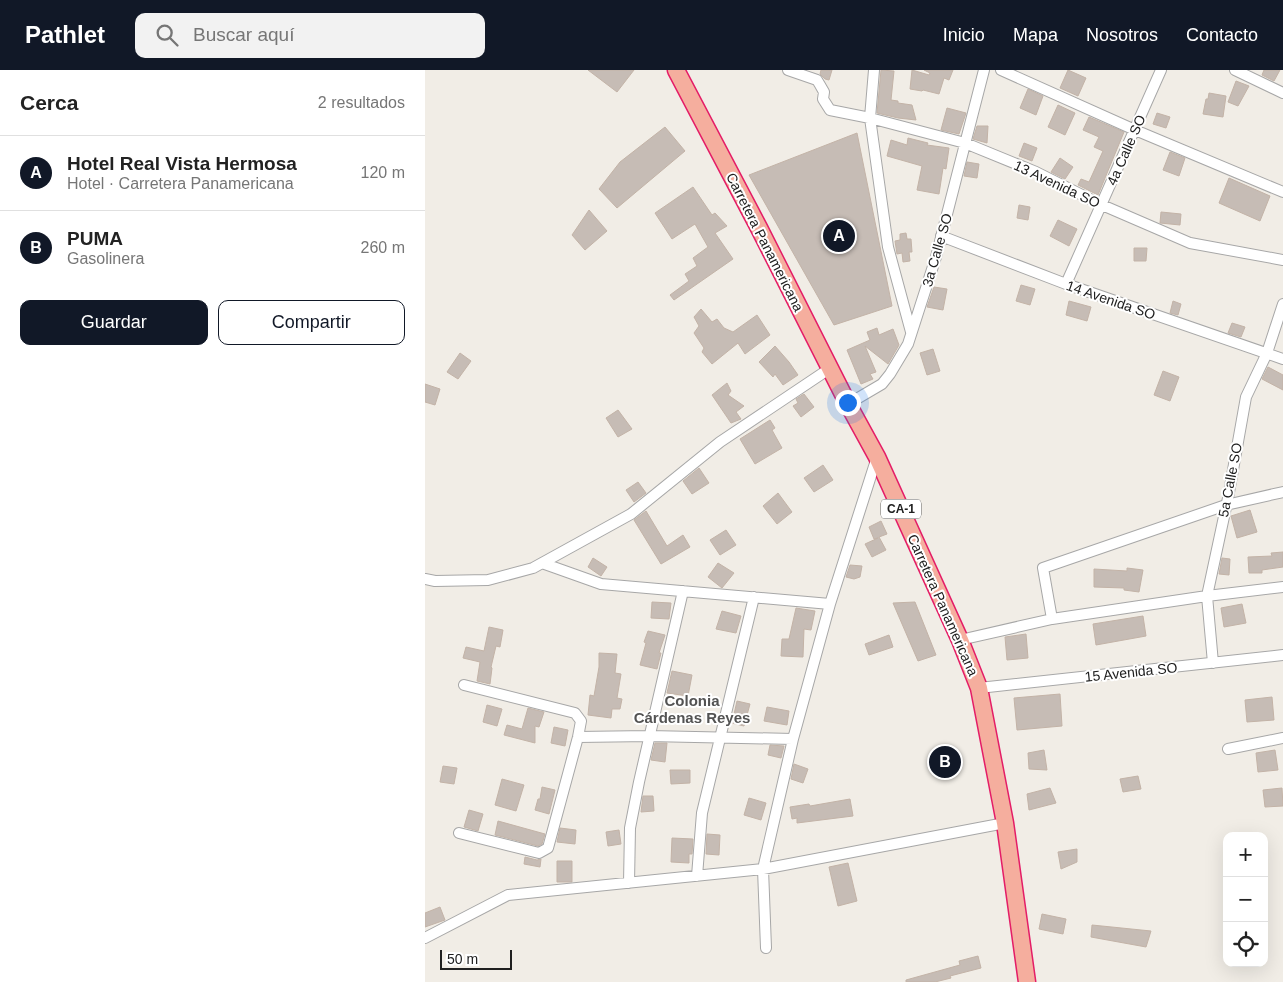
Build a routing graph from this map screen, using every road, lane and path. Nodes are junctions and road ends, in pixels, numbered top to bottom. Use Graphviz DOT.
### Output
graph roads {
  1 [pos="676,70"];
  2 [pos="788,70"];
  3 [pos="874,70"];
  4 [pos="984,70"];
  5 [pos="1001,70"];
  6 [pos="1161,70"];
  7 [pos="1235,70"];
  8 [pos="1283,93"];
  9 [pos="870,118"];
  10 [pos="1135,130"];
  11 [pos="965,143"];
  12 [pos="1283,192"];
  13 [pos="1102,205"];
  14 [pos="941,236"];
  15 [pos="1283,260"];
  16 [pos="1066,284"];
  17 [pos="1283,304"];
  18 [pos="911,333"];
  19 [pos="1267,353"];
  20 [pos="1283,359"];
  21 [pos="829,368"];
  22 [pos="848,404"];
  23 [pos="877,457"];
  24 [pos="1283,492"];
  25 [pos="1226,505"];
  26 [pos="542,563"];
  27 [pos="425,579"];
  28 [pos="1283,587"];
  29 [pos="683,591"];
  30 [pos="1207,596"];
  31 [pos="754,597"];
  32 [pos="830,604"];
  33 [pos="1052,620"];
  34 [pos="960,640"];
  35 [pos="1283,655"];
  36 [pos="1213,663"];
  37 [pos="464,685"];
  38 [pos="979,688"];
  39 [pos="649,736"];
  40 [pos="579,737"];
  41 [pos="720,737"];
  42 [pos="1283,738"];
  43 [pos="793,739"];
  44 [pos="1228,748"];
  45 [pos="1005,822"];
  46 [pos="459,833"];
  47 [pos="763,869"];
  48 [pos="697,876"];
  49 [pos="629,883"];
  50 [pos="425,938"];
  51 [pos="766,948"];
  52 [pos="1027,982"];
  1 -- 21 [label="highway, Carretera Panamericana / CA-1"];
  2 -- 9 [label="street, 13 Avenida SO"];
  3 -- 9 [label="street"];
  4 -- 11 [label="street, 3a Calle SO"];
  5 -- 10 [label="street"];
  6 -- 10 [label="street, 4a Calle SO"];
  7 -- 8 [label="street"];
  9 -- 11 [label="street, 13 Avenida SO"];
  9 -- 18 [label="street"];
  10 -- 12 [label="street"];
  10 -- 13 [label="street, 4a Calle SO"];
  11 -- 13 [label="street, 13 Avenida SO"];
  11 -- 14 [label="street, 3a Calle SO"];
  13 -- 15 [label="street, 13 Avenida SO"];
  13 -- 16 [label="street, 4a Calle SO"];
  14 -- 16 [label="street, 14 Avenida SO"];
  14 -- 18 [label="street, 3a Calle SO"];
  16 -- 19 [label="street, 14 Avenida SO"];
  17 -- 19 [label="street, 5a Calle SO"];
  18 -- 22 [label="street, 3a Calle SO"];
  19 -- 20 [label="street, 14 Avenida SO"];
  19 -- 25 [label="street, 5a Calle SO"];
  21 -- 22 [label="highway, Carretera Panamericana / CA-1"];
  21 -- 26 [label="street"];
  22 -- 23 [label="highway, Carretera Panamericana / CA-1"];
  23 -- 32 [label="street"];
  23 -- 34 [label="highway, Carretera Panamericana / CA-1"];
  24 -- 25 [label="street"];
  25 -- 30 [label="street, 5a Calle SO"];
  25 -- 33 [label="street"];
  26 -- 27 [label="street"];
  26 -- 29 [label="street"];
  28 -- 30 [label="street"];
  29 -- 31 [label="street"];
  29 -- 39 [label="street"];
  30 -- 33 [label="street"];
  30 -- 36 [label="street, 5a Calle SO"];
  31 -- 32 [label="street"];
  31 -- 41 [label="street"];
  32 -- 43 [label="street"];
  33 -- 34 [label="street"];
  34 -- 38 [label="highway, Carretera Panamericana / CA-1"];
  35 -- 36 [label="street, 15 Avenida SO"];
  36 -- 38 [label="street, 15 Avenida SO"];
  37 -- 40 [label="street"];
  38 -- 45 [label="highway, Carretera Panamericana / CA-1"];
  39 -- 40 [label="street"];
  39 -- 41 [label="street"];
  39 -- 49 [label="street"];
  40 -- 46 [label="street"];
  41 -- 43 [label="street"];
  41 -- 48 [label="street"];
  42 -- 44 [label="street"];
  43 -- 47 [label="street"];
  45 -- 47 [label="street"];
  45 -- 52 [label="highway, Carretera Panamericana / CA-1"];
  47 -- 48 [label="street"];
  47 -- 51 [label="street"];
  48 -- 49 [label="street"];
  49 -- 50 [label="street"];
}
